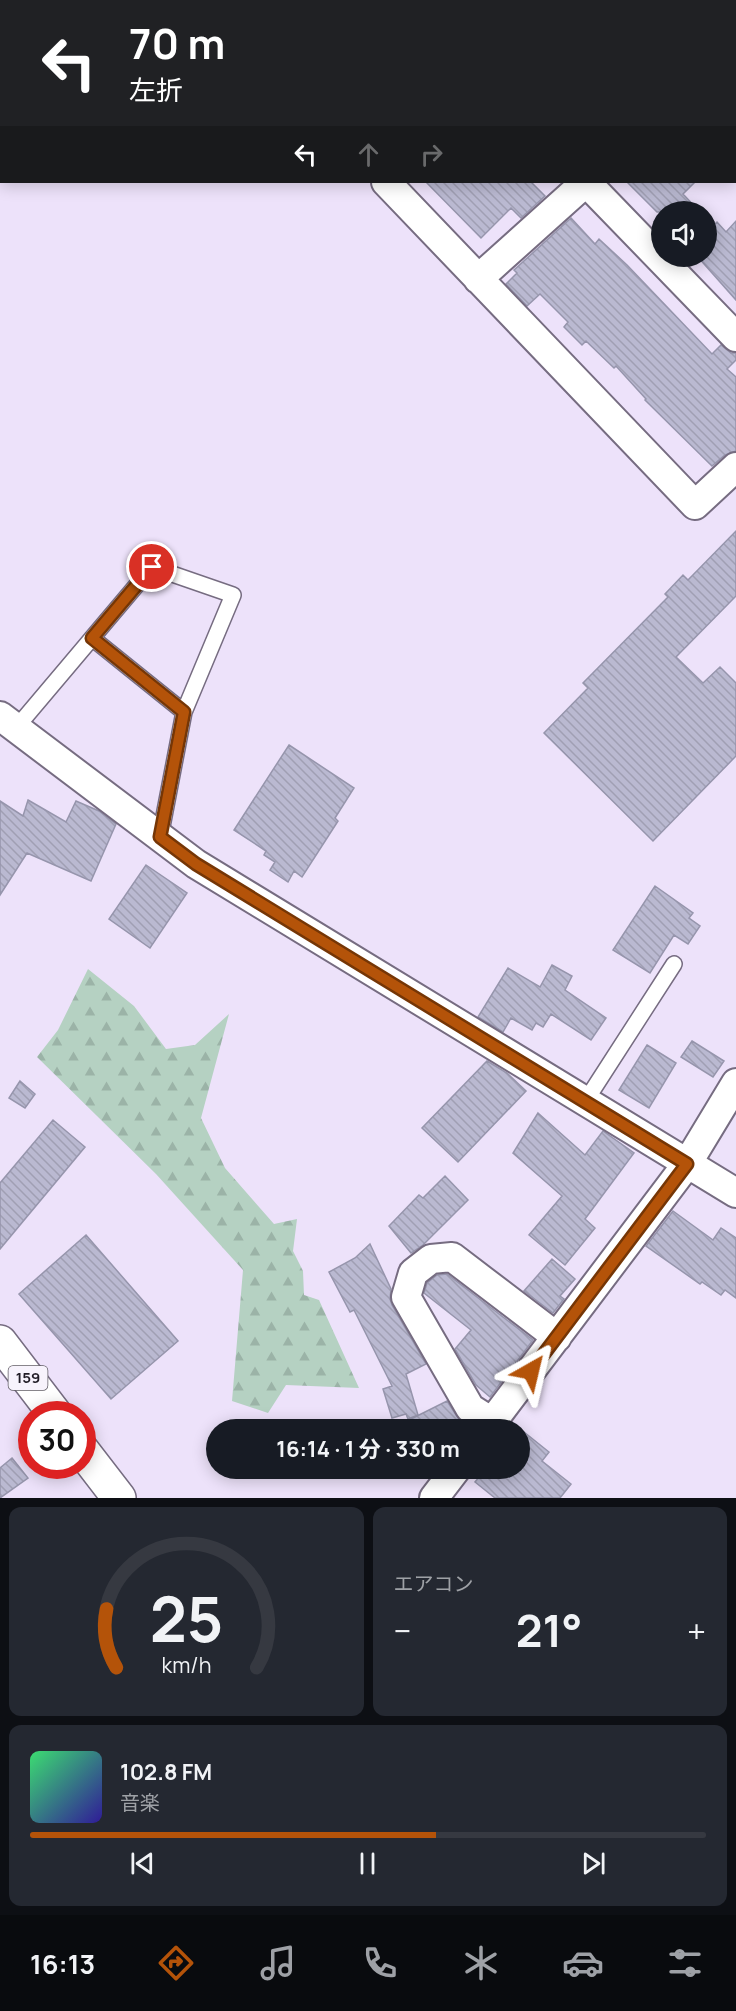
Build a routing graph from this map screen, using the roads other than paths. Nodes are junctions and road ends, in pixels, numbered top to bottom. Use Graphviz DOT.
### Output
graph roads {
  1 [pos="387,183"];
  2 [pos="585,183"];
  3 [pos="587,183"];
  4 [pos="478,279"];
  5 [pos="736,337"];
  6 [pos="736,467"];
  7 [pos="92,638"];
  8 [pos="184,712"];
  9 [pos="8,722"];
  10 [pos="160,837"];
  11 [pos="674,964"];
  12 [pos="736,1083"];
  13 [pos="585,1102"];
  14 [pos="687,1164"];
  15 [pos="736,1193"];
  16 [pos="557,1337"];
  17 [pos="0,1342"];
  18 [pos="45,1401"];
  19 [pos="482,1419"];
  20 [pos="494,1419"];
  21 [pos="96,1468"];
  22 [pos="448,1479"];
  23 [pos="119,1498"];
  24 [pos="434,1498"];
  1 -- 4 [label="street"];
  2 -- 4 [label="street"];
  3 -- 5 [label="street"];
  4 -- 6 [label="street"];
  7 -- 8 [label="lane"];
  7 -- 8 [label="lane"];
  7 -- 9 [label="lane"];
  8 -- 10 [label="lane"];
  9 -- 10 [label="street"];
  10 -- 13 [label="street"];
  11 -- 13 [label="lane"];
  12 -- 14 [label="street"];
  13 -- 14 [label="street"];
  14 -- 15 [label="street"];
  14 -- 16 [label="street"];
  16 -- 19 [label="street"];
  16 -- 20 [label="street"];
  17 -- 18 [label="highway, 159"];
  21 -- 23 [label="highway"];
  22 -- 24 [label="street"];
}
